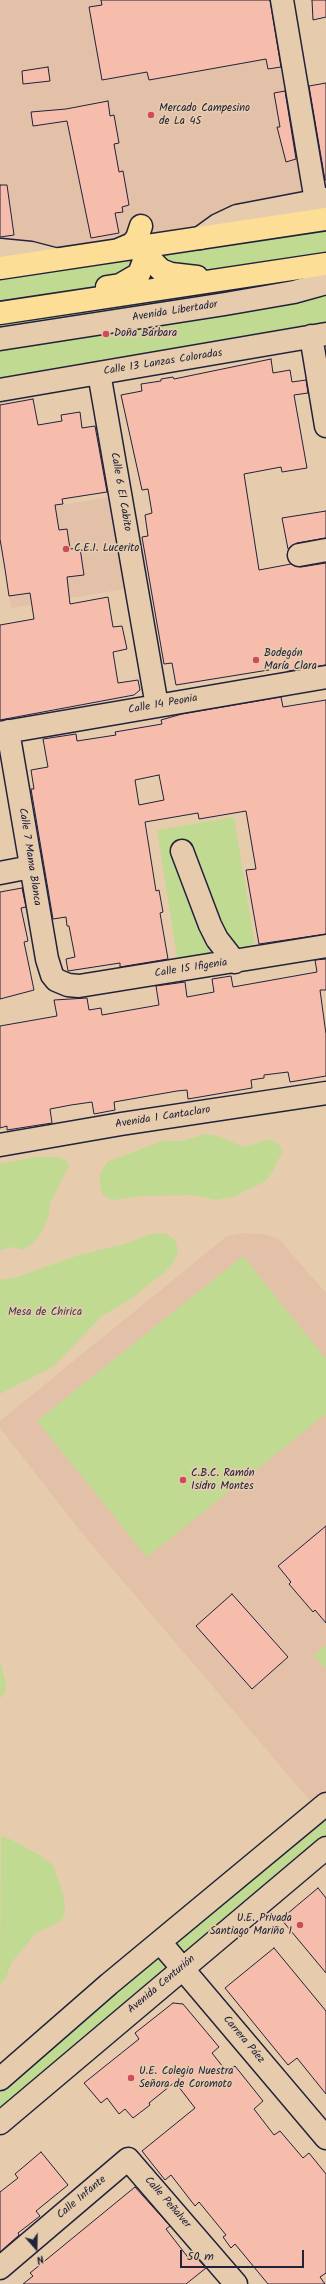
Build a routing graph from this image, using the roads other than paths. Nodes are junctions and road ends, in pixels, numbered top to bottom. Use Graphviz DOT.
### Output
graph roads {
  1 [pos="282,0"];
  2 [pos="323,206"];
  3 [pos="143,236"];
  4 [pos="0,250"];
  5 [pos="54,259"];
  6 [pos="326,264"];
  7 [pos="0,268"];
  8 [pos="230,278"];
  9 [pos="326,283"];
  10 [pos="43,306"];
  11 [pos="0,313"];
  12 [pos="319,335"];
  13 [pos="0,339"];
  14 [pos="99,373"];
  15 [pos="0,390"];
  16 [pos="326,426"];
  17 [pos="326,550"];
  18 [pos="298,555"];
  19 [pos="326,677"];
  20 [pos="157,706"];
  21 [pos="4,732"];
  22 [pos="182,851"];
  23 [pos="30,867"];
  24 [pos="0,872"];
  25 [pos="326,946"];
  26 [pos="235,962"];
  27 [pos="56,980"];
  28 [pos="326,1092"];
  29 [pos="0,1145"];
  30 [pos="326,1804"];
  31 [pos="326,1848"];
  32 [pos="160,1942"];
  33 [pos="182,1968"];
  34 [pos="0,2079"];
  35 [pos="0,2123"];
  36 [pos="326,2138"];
  37 [pos="128,2159"];
  38 [pos="0,2268"];
  39 [pos="228,2281"];
  1 -- 2 [label="street"];
  2 -- 3 [label="main road"];
  3 -- 5 [label="main road"];
  3 -- 8 [label="main road"];
  3 -- 10 [label="main road"];
  4 -- 5 [label="street"];
  5 -- 7 [label="main road"];
  6 -- 8 [label="main road"];
  8 -- 10 [label="main road"];
  9 -- 13 [label="street, Avenida Libertador"];
  10 -- 11 [label="main road"];
  12 -- 14 [label="street, Calle 13 Lanzas Coloradas"];
  12 -- 16 [label="street"];
  14 -- 15 [label="street, Calle 13 Lanzas Coloradas"];
  14 -- 20 [label="street, Calle 6 El Cabito"];
  17 -- 18 [label="street"];
  19 -- 20 [label="street, Calle 14 Peonia"];
  20 -- 21 [label="street, Calle 14 Peonia"];
  21 -- 23 [label="street, Calle 7 Mama Blanca"];
  22 -- 26 [label="street"];
  23 -- 24 [label="street"];
  23 -- 27 [label="street, Calle 7 Mama Blanca"];
  25 -- 26 [label="street, Calle 15 Ifigenia"];
  26 -- 27 [label="street, Calle 15 Ifigenia"];
  28 -- 29 [label="street, Avenida 1 Cantaclaro"];
  30 -- 32 [label="street"];
  31 -- 33 [label="street, Avenida Centurión"];
  32 -- 33 [label="street, Carrera Páez"];
  32 -- 34 [label="street"];
  33 -- 35 [label="street, Avenida Centurión"];
  33 -- 36 [label="street, Carrera Páez"];
  37 -- 38 [label="street, Calle Infante"];
  37 -- 39 [label="street, Calle Peñalver"];
}
